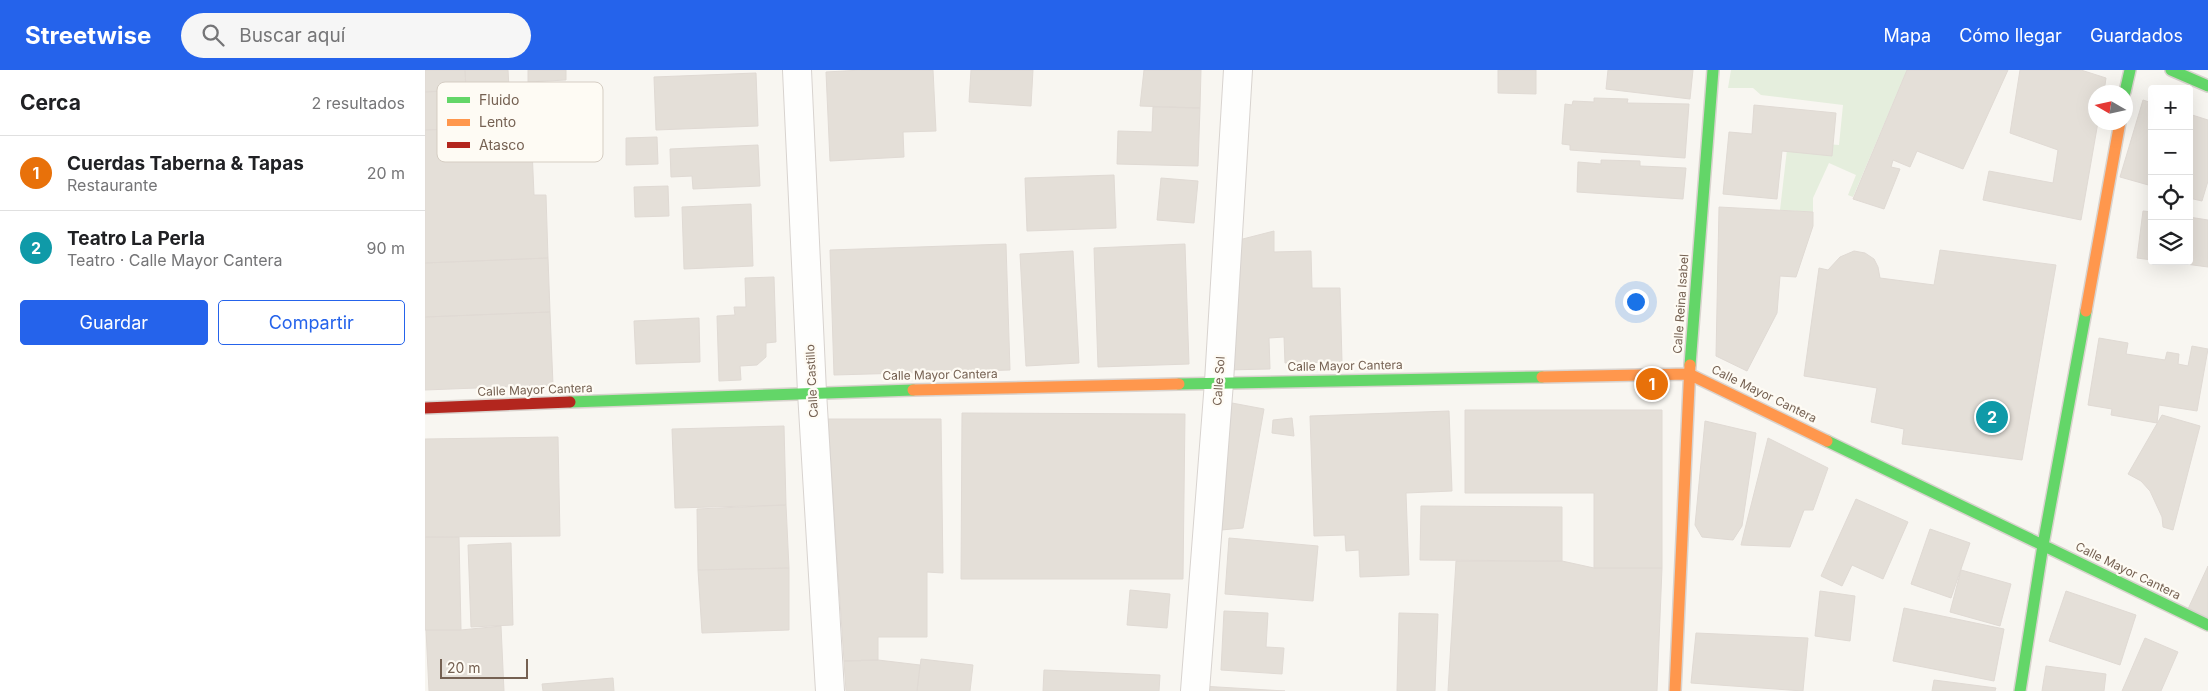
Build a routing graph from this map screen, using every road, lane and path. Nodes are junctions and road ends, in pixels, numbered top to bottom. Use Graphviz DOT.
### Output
graph roads {
  1 [pos="797,70"];
  2 [pos="1238,70"];
  3 [pos="1713,70"];
  4 [pos="2130,70"];
  5 [pos="2171,70"];
  6 [pos="2127,85"];
  7 [pos="2208,86"];
  8 [pos="2119,130"];
  9 [pos="1689,374"];
  10 [pos="1219,382"];
  11 [pos="812,392"];
  12 [pos="425,408"];
  13 [pos="2043,545"];
  14 [pos="2208,625"];
  15 [pos="830,691"];
  16 [pos="1195,691"];
  17 [pos="1675,691"];
  18 [pos="2020,691"];
  1 -- 11 [label="street, Calle Castillo"];
  2 -- 10 [label="street, Calle Sol"];
  3 -- 9 [label="main road, Calle Reina Isabel"];
  4 -- 6 [label="main road"];
  5 -- 7 [label="main road"];
  8 -- 13 [label="main road"];
  9 -- 10 [label="main road, Calle Mayor Cantera"];
  9 -- 13 [label="main road, Calle Mayor Cantera"];
  9 -- 17 [label="main road, Calle Reina Isabel"];
  10 -- 11 [label="main road, Calle Mayor Cantera"];
  10 -- 16 [label="street, Calle Sol"];
  11 -- 12 [label="main road, Calle Mayor Cantera"];
  11 -- 15 [label="street, Calle Castillo"];
  13 -- 14 [label="main road, Calle Mayor Cantera"];
  13 -- 18 [label="main road"];
}
